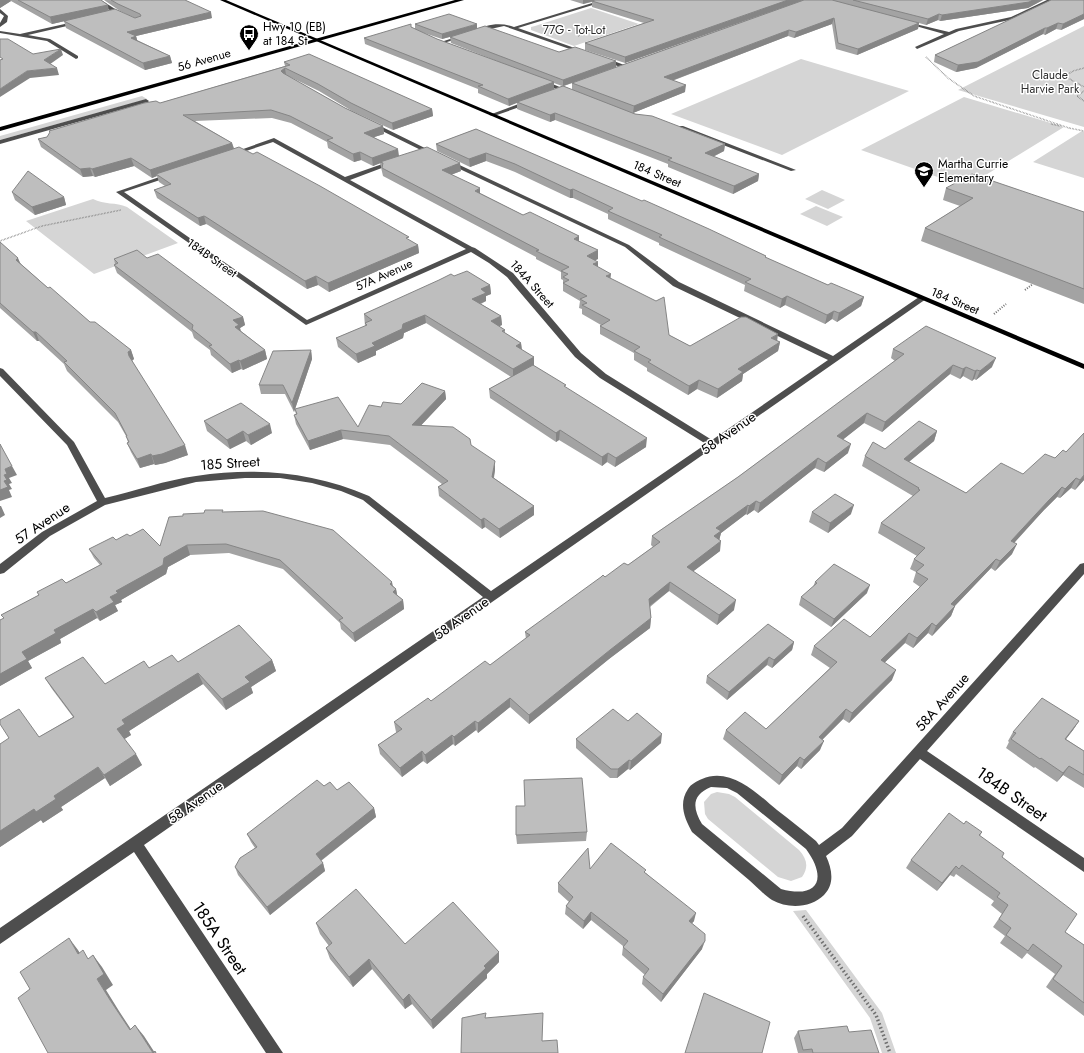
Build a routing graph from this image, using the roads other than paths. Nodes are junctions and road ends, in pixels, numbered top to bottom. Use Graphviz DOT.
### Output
graph roads {
  1 [pos="98,0"];
  2 [pos="222,0"];
  3 [pos="461,0"];
  4 [pos="607,0"];
  5 [pos="1051,0"];
  6 [pos="0,10"];
  7 [pos="117,13"];
  8 [pos="109,15"];
  9 [pos="132,19"];
  10 [pos="87,20"];
  11 [pos="903,22"];
  12 [pos="0,26"];
  13 [pos="515,28"];
  14 [pos="0,32"];
  15 [pos="473,33"];
  16 [pos="949,34"];
  17 [pos="22,35"];
  18 [pos="466,35"];
  19 [pos="315,40"];
  20 [pos="434,40"];
  21 [pos="440,43"];
  22 [pos="448,45"];
  23 [pos="917,48"];
  24 [pos="593,56"];
  25 [pos="76,57"];
  26 [pos="600,58"];
  27 [pos="631,65"];
  28 [pos="625,67"];
  29 [pos="618,70"];
  30 [pos="535,79"];
  31 [pos="570,87"];
  32 [pos="564,90"];
  33 [pos="556,92"];
  34 [pos="581,96"];
  35 [pos="535,100"];
  36 [pos="146,101"];
  37 [pos="492,115"];
  38 [pos="363,120"];
  39 [pos="675,125"];
  40 [pos="0,129"];
  41 [pos="0,142"];
  42 [pos="425,150"];
  43 [pos="418,153"];
  44 [pos="222,158"];
  45 [pos="396,161"];
  46 [pos="793,170"];
  47 [pos="178,172"];
  48 [pos="346,179"];
  49 [pos="473,249"];
  50 [pos="922,299"];
  51 [pos="306,323"];
  52 [pos="834,360"];
  53 [pos="1084,367"];
  54 [pos="0,371"];
  55 [pos="713,444"];
  56 [pos="102,502"];
  57 [pos="1084,568"];
  58 [pos="0,570"];
  59 [pos="491,597"];
  60 [pos="919,752"];
  61 [pos="135,843"];
  62 [pos="819,853"];
  63 [pos="1084,866"];
  64 [pos="0,937"];
  65 [pos="275,1053"];
  1 -- 7 [label="street"];
  2 -- 19 [label="main road, 184 Street"];
  3 -- 19 [label="highway, 56 Avenue"];
  4 -- 13 [label="street"];
  5 -- 16 [label="street"];
  6 -- 12 [label="street"];
  7 -- 8 [label="street"];
  7 -- 9 [label="street"];
  10 -- 17 [label="street"];
  11 -- 16 [label="street"];
  13 -- 15 [label="street"];
  13 -- 24 [label="street"];
  14 -- 17 [label="street"];
  16 -- 23 [label="street"];
  17 -- 25 [label="street"];
  18 -- 21 [label="street"];
  19 -- 37 [label="main road, 184 Street"];
  19 -- 40 [label="highway, 56 Avenue"];
  20 -- 21 [label="street"];
  21 -- 22 [label="street"];
  26 -- 28 [label="street"];
  27 -- 28 [label="street"];
  28 -- 29 [label="street"];
  30 -- 32 [label="street"];
  31 -- 32 [label="street"];
  32 -- 33 [label="street"];
  32 -- 34 [label="street"];
  35 -- 37 [label="street"];
  36 -- 41 [label="street"];
  37 -- 50 [label="main road, 184 Street"];
  38 -- 42 [label="street"];
  39 -- 46 [label="street"];
  42 -- 43 [label="street"];
  42 -- 52 [label="street"];
  44 -- 48 [label="street, 184A Street"];
  45 -- 48 [label="street"];
  47 -- 51 [label="street, 184B Street"];
  48 -- 49 [label="street, 184A Street"];
  49 -- 51 [label="street, 57A Avenue"];
  49 -- 55 [label="street, 184A Street"];
  50 -- 52 [label="street, 58 Avenue"];
  50 -- 53 [label="main road, 184 Street"];
  52 -- 55 [label="street, 58 Avenue"];
  54 -- 56 [label="street"];
  55 -- 59 [label="street, 58 Avenue"];
  56 -- 58 [label="street, 57 Avenue"];
  56 -- 59 [label="street, 185 Street"];
  57 -- 60 [label="street, 58A Avenue"];
  59 -- 61 [label="street, 58 Avenue"];
  60 -- 62 [label="street, 58A Avenue"];
  60 -- 63 [label="street, 184B Street"];
  61 -- 64 [label="street, 58 Avenue"];
  61 -- 65 [label="street, 185A Street"];
  62 -- 62 [label="street"];
}
